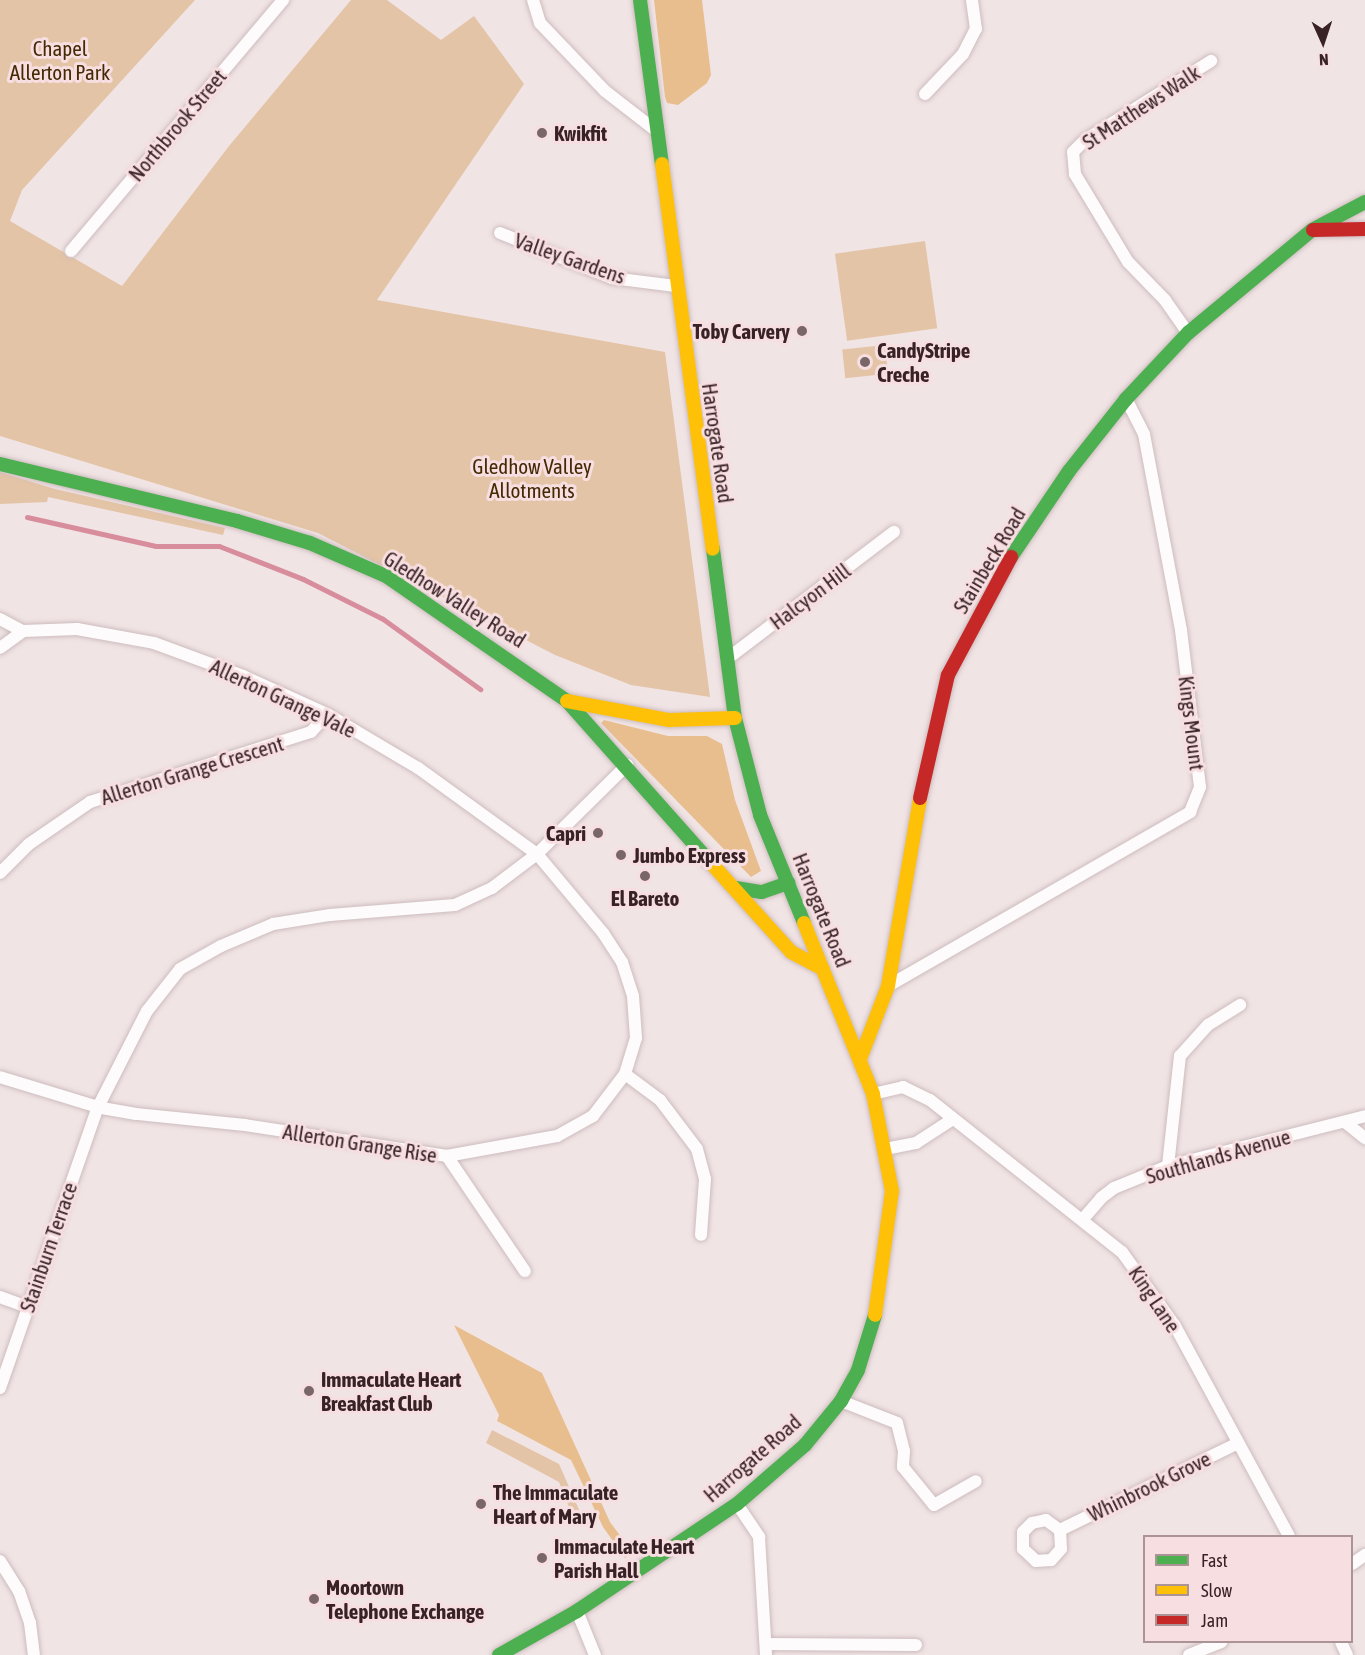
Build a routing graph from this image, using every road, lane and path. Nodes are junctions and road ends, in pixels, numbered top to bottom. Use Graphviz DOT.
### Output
graph roads {
  1 [pos="283,0"];
  2 [pos="533,0"];
  3 [pos="640,0"];
  4 [pos="972,0"];
  5 [pos="1211,61"];
  6 [pos="925,94"];
  7 [pos="654,129"];
  8 [pos="1365,202"];
  9 [pos="1365,229"];
  10 [pos="1312,230"];
  11 [pos="500,233"];
  12 [pos="71,251"];
  13 [pos="675,286"];
  14 [pos="1188,333"];
  15 [pos="1126,399"];
  16 [pos="0,464"];
  17 [pos="894,532"];
  18 [pos="0,620"];
  19 [pos="23,631"];
  20 [pos="0,648"];
  21 [pos="727,659"];
  22 [pos="567,701"];
  23 [pos="327,714"];
  24 [pos="735,718"];
  25 [pos="627,765"];
  26 [pos="537,854"];
  27 [pos="0,873"];
  28 [pos="788,883"];
  29 [pos="736,888"];
  30 [pos="823,969"];
  31 [pos="888,986"];
  32 [pos="1240,1005"];
  33 [pos="860,1059"];
  34 [pos="625,1074"];
  35 [pos="0,1077"];
  36 [pos="873,1094"];
  37 [pos="98,1107"];
  38 [pos="1365,1116"];
  39 [pos="953,1119"];
  40 [pos="1345,1122"];
  41 [pos="1365,1138"];
  42 [pos="885,1149"];
  43 [pos="447,1156"];
  44 [pos="1168,1166"];
  45 [pos="1083,1219"];
  46 [pos="701,1235"];
  47 [pos="525,1271"];
  48 [pos="0,1297"];
  49 [pos="27,1306"];
  50 [pos="0,1388"];
  51 [pos="841,1401"];
  52 [pos="1238,1443"];
  53 [pos="975,1481"];
  54 [pos="737,1504"];
  55 [pos="1060,1530"];
  56 [pos="1288,1535"];
  57 [pos="0,1561"];
  58 [pos="576,1611"];
  59 [pos="1216,1643"];
  60 [pos="916,1645"];
  61 [pos="766,1649"];
  62 [pos="34,1655"];
  63 [pos="499,1655"];
  64 [pos="595,1655"];
  65 [pos="1189,1655"];
  1 -- 12 [label="street, Northbrook Street"];
  2 -- 7 [label="street"];
  3 -- 7 [label="street, Harrogate Road"];
  4 -- 6 [label="street"];
  5 -- 14 [label="street, St Matthews Walk"];
  7 -- 13 [label="street, Harrogate Road"];
  8 -- 10 [label="street, Stainbeck Road"];
  9 -- 10 [label="street"];
  10 -- 14 [label="street, Stainbeck Road"];
  11 -- 13 [label="street, Valley Gardens"];
  13 -- 21 [label="street, Harrogate Road"];
  14 -- 15 [label="street, Stainbeck Road"];
  15 -- 31 [label="street, Stainbeck Road"];
  15 -- 31 [label="street, Kings Mount"];
  16 -- 22 [label="street, Gledhow Valley Road"];
  17 -- 21 [label="street, Halcyon Hill"];
  18 -- 19 [label="street, Allerton Grange Vale"];
  19 -- 20 [label="street"];
  19 -- 23 [label="street, Allerton Grange Vale"];
  21 -- 24 [label="street, Harrogate Road"];
  22 -- 24 [label="street"];
  22 -- 25 [label="street, Gledhow Valley Road"];
  23 -- 26 [label="street, Allerton Grange Vale"];
  23 -- 27 [label="street, Allerton Grange Crescent"];
  24 -- 28 [label="street, Harrogate Road"];
  25 -- 26 [label="street, Stainburn Terrace"];
  25 -- 29 [label="street, Gledhow Valley Road"];
  26 -- 34 [label="street, Allerton Grange Rise"];
  26 -- 37 [label="street, Stainburn Terrace"];
  28 -- 29 [label="street"];
  28 -- 30 [label="street, Harrogate Road"];
  29 -- 30 [label="street, Gledhow Valley Road"];
  30 -- 33 [label="street, Harrogate Road"];
  31 -- 33 [label="street, Stainbeck Road"];
  32 -- 44 [label="street"];
  33 -- 36 [label="street, Harrogate Road"];
  34 -- 43 [label="street, Allerton Grange Rise"];
  34 -- 46 [label="street"];
  35 -- 37 [label="street, Allerton Grange Rise"];
  36 -- 39 [label="street, King Lane"];
  36 -- 42 [label="street, Harrogate Road"];
  37 -- 43 [label="street, Allerton Grange Rise"];
  37 -- 49 [label="street, Stainburn Terrace"];
  38 -- 40 [label="street, Southlands Avenue"];
  39 -- 42 [label="street"];
  39 -- 45 [label="street, King Lane"];
  40 -- 41 [label="street"];
  40 -- 44 [label="street, Southlands Avenue"];
  42 -- 51 [label="street, Harrogate Road"];
  43 -- 47 [label="street"];
  44 -- 45 [label="street, Southlands Avenue"];
  45 -- 52 [label="street, King Lane"];
  48 -- 49 [label="street"];
  49 -- 50 [label="street, Stainburn Terrace"];
  51 -- 53 [label="street"];
  51 -- 54 [label="street, Harrogate Road"];
  52 -- 55 [label="street, Whinbrook Grove"];
  52 -- 56 [label="street, King Lane"];
  54 -- 58 [label="street, Harrogate Road"];
  54 -- 61 [label="street"];
  57 -- 62 [label="street"];
  58 -- 63 [label="street, Harrogate Road"];
  58 -- 64 [label="street"];
  59 -- 65 [label="street"];
  60 -- 61 [label="street"];
}
